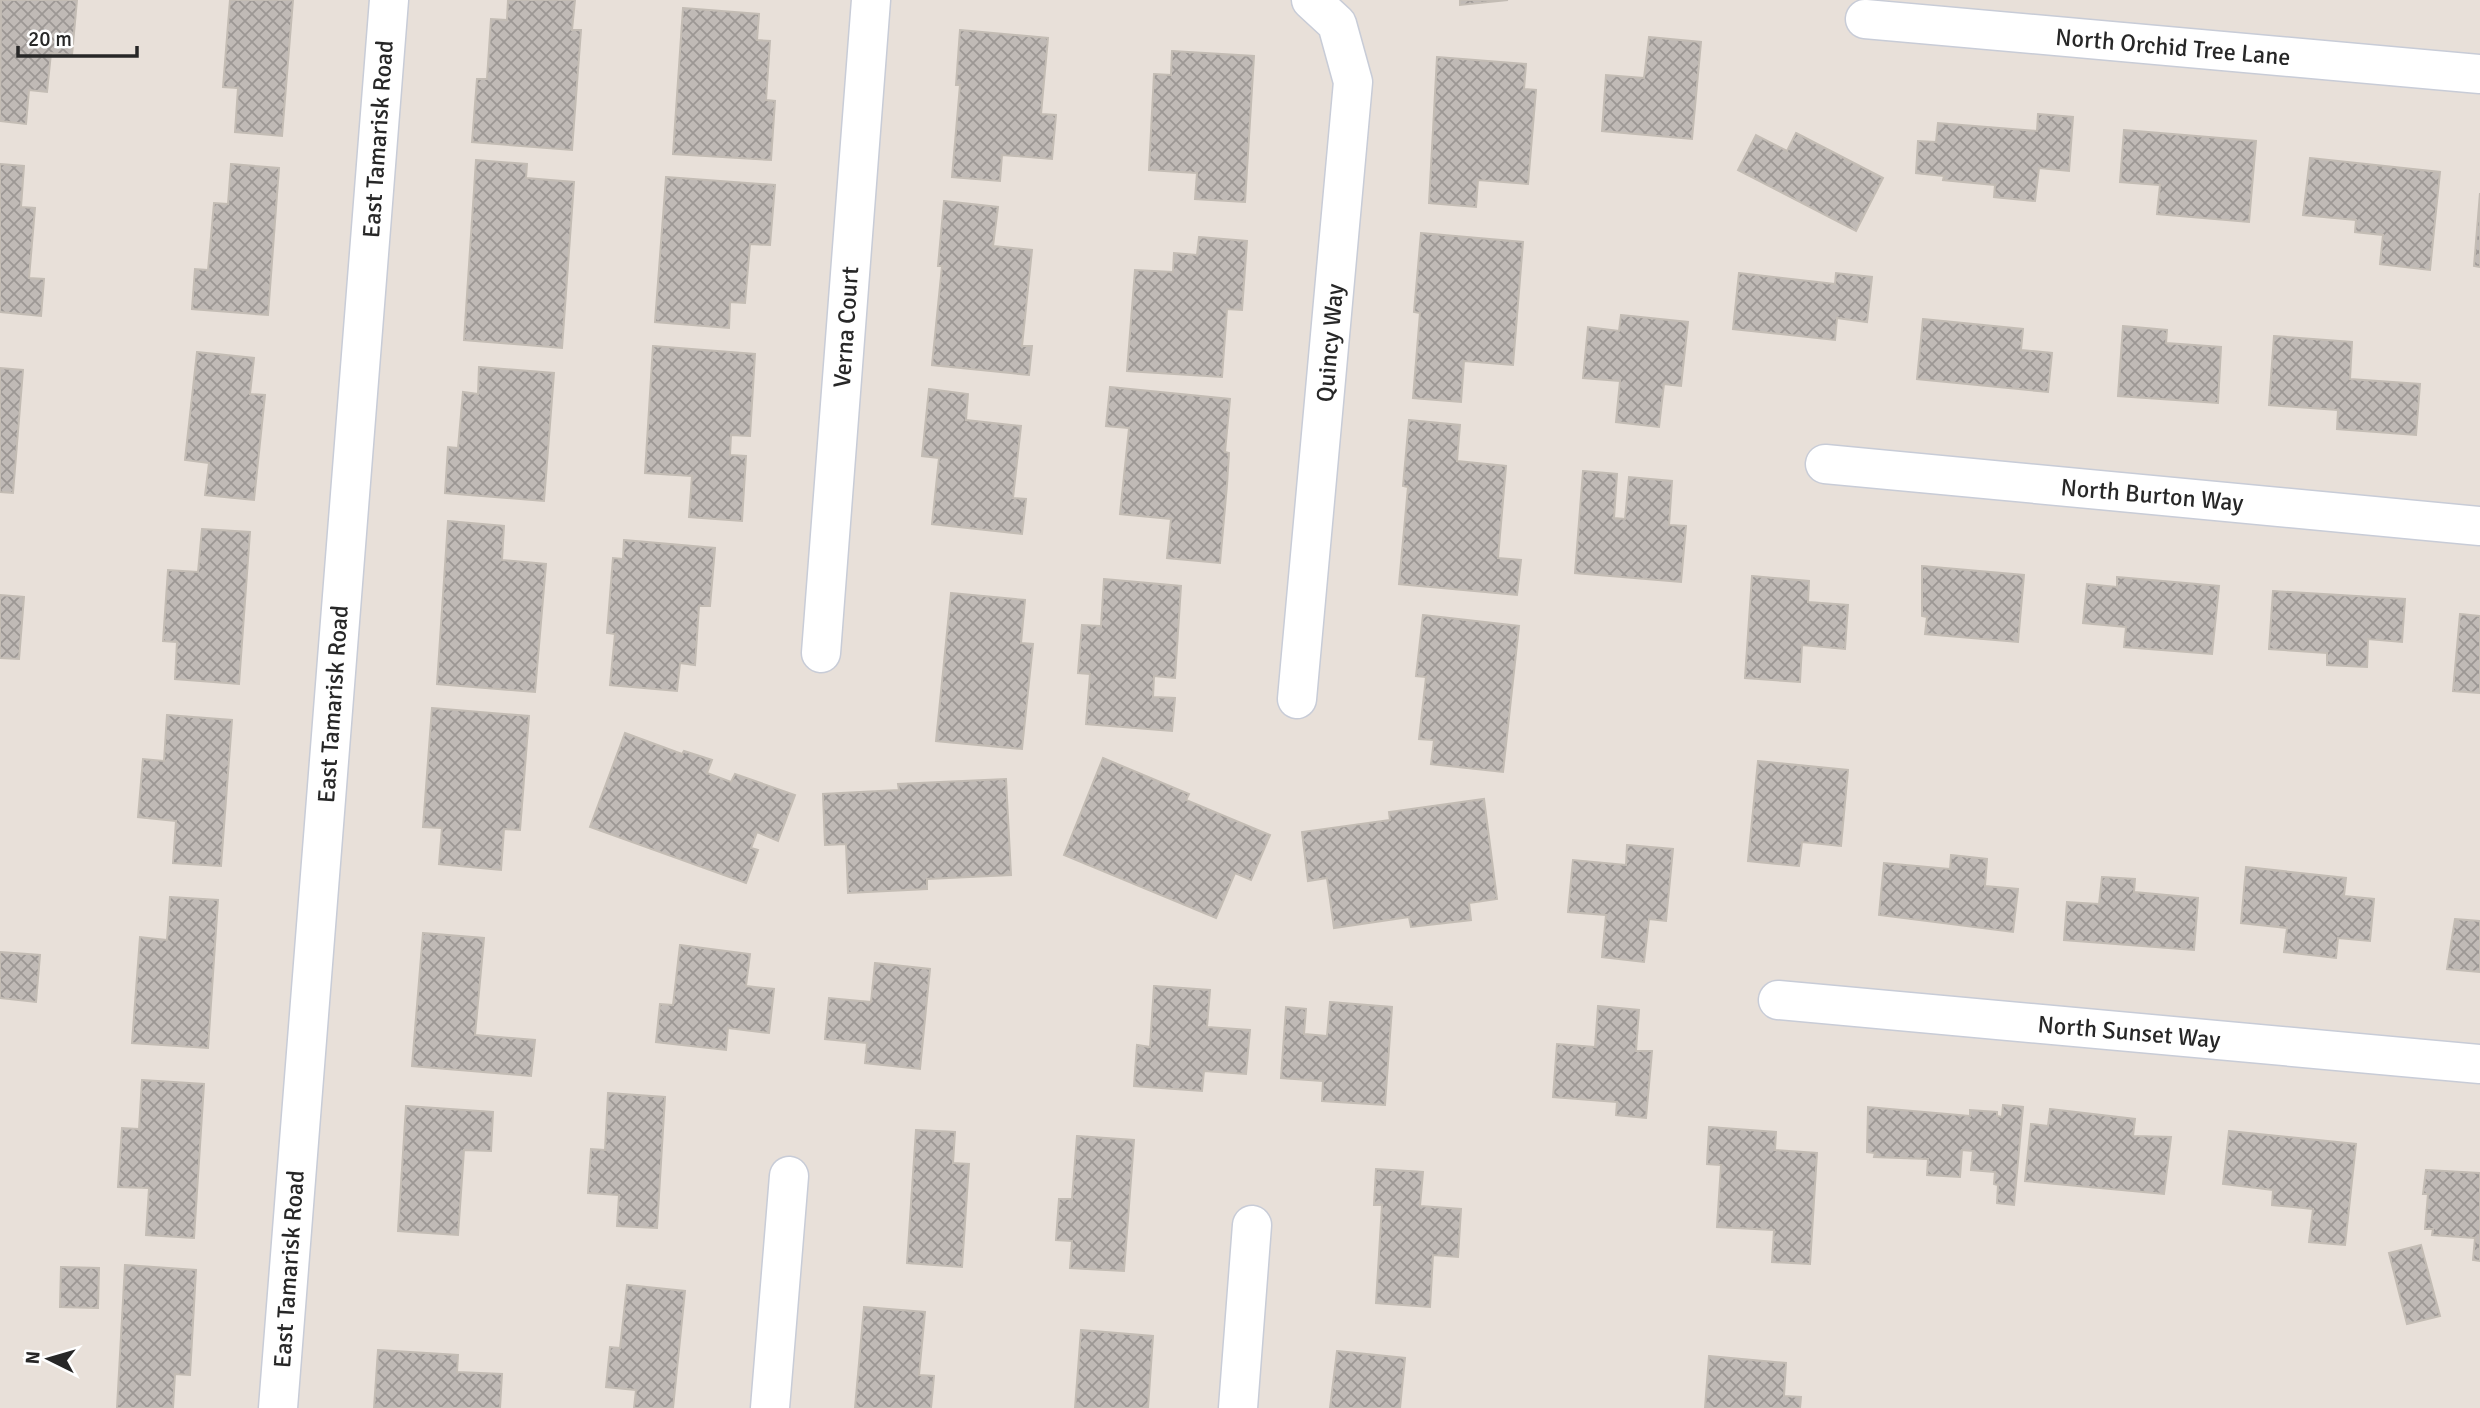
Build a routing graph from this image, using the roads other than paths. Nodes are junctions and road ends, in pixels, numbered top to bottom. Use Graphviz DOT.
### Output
graph roads {
  1 [pos="388,0"];
  2 [pos="872,0"];
  3 [pos="1311,0"];
  4 [pos="1865,19"];
  5 [pos="2480,74"];
  6 [pos="1825,464"];
  7 [pos="2480,526"];
  8 [pos="821,653"];
  9 [pos="1297,699"];
  10 [pos="1778,1000"];
  11 [pos="2480,1065"];
  12 [pos="789,1176"];
  13 [pos="1252,1225"];
  14 [pos="278,1408"];
  15 [pos="770,1408"];
  16 [pos="1238,1408"];
  1 -- 14 [label="street, East Tamarisk Road"];
  2 -- 8 [label="street, Verna Court"];
  3 -- 9 [label="street, Quincy Way"];
  4 -- 5 [label="street, North Orchid Tree Lane"];
  6 -- 7 [label="street, North Burton Way"];
  10 -- 11 [label="street, North Sunset Way"];
  12 -- 15 [label="street"];
  13 -- 16 [label="street"];
}
